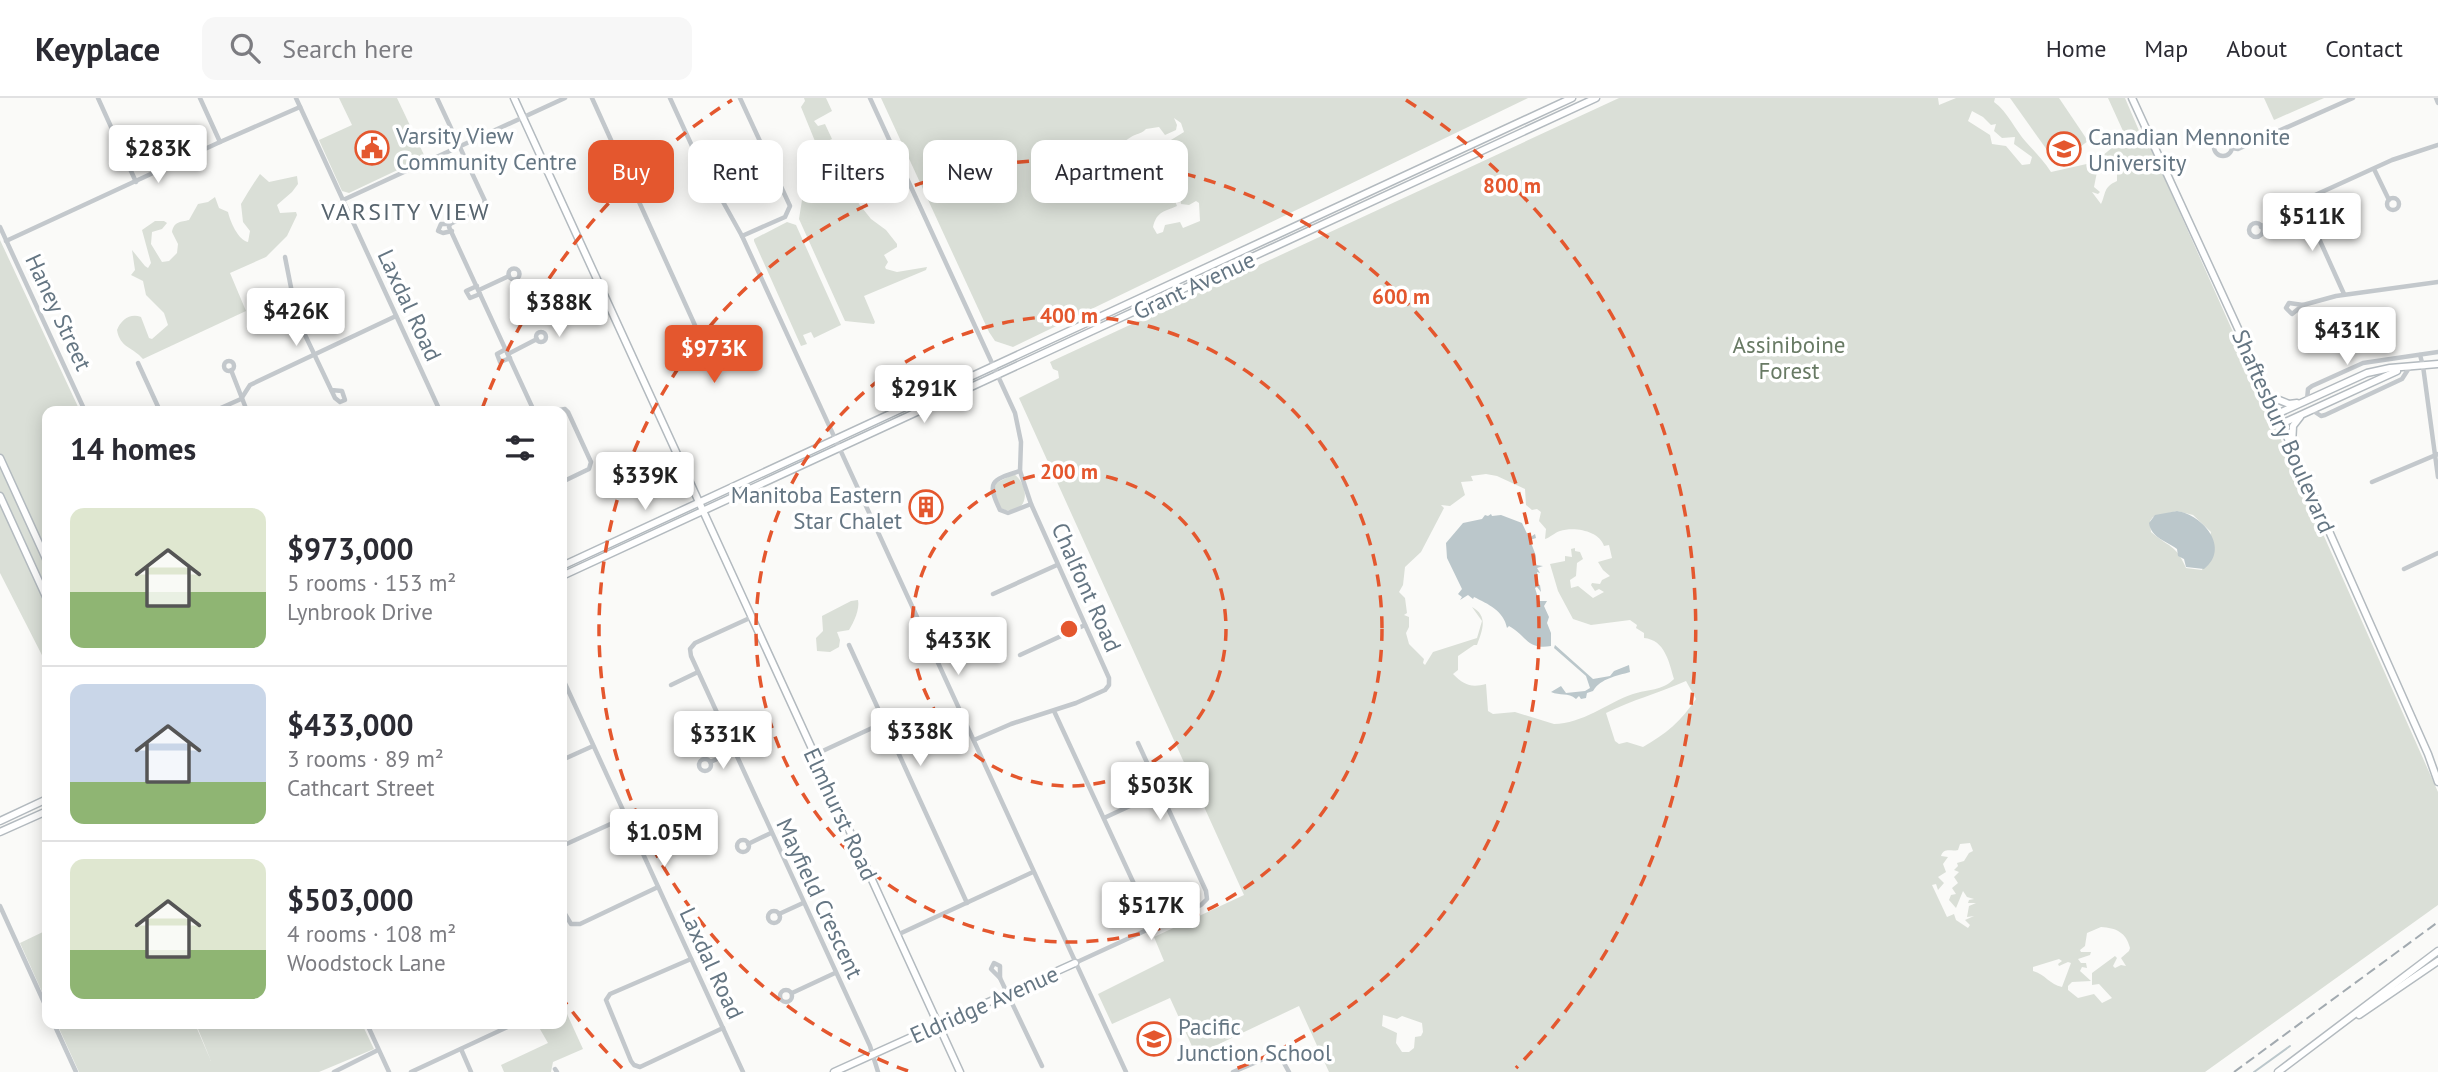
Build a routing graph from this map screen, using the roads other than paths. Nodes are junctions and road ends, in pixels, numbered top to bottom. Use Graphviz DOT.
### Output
graph roads {
  1 [pos="97,98"];
  2 [pos="200,98"];
  3 [pos="296,98"];
  4 [pos="437,98"];
  5 [pos="514,98"];
  6 [pos="565,98"];
  7 [pos="592,98"];
  8 [pos="670,98"];
  9 [pos="740,98"];
  10 [pos="870,98"];
  11 [pos="1572,98"];
  12 [pos="1596,98"];
  13 [pos="2132,98"];
  14 [pos="2353,98"];
  15 [pos="2436,98"];
  16 [pos="2438,103"];
  17 [pos="300,107"];
  18 [pos="523,118"];
  19 [pos="220,142"];
  20 [pos="2438,145"];
  21 [pos="460,147"];
  22 [pos="2232,148"];
  23 [pos="2374,169"];
  24 [pos="136,182"];
  25 [pos="343,200"];
  26 [pos="2389,200"];
  27 [pos="2302,201"];
  28 [pos="450,224"];
  29 [pos="0,227"];
  30 [pos="2261,227"];
  31 [pos="452,231"];
  32 [pos="743,236"];
  33 [pos="6,241"];
  34 [pos="285,257"];
  35 [pos="509,276"];
  36 [pos="2438,282"];
  37 [pos="479,290"];
  38 [pos="2344,294"];
  39 [pos="2303,304"];
  40 [pos="396,316"];
  41 [pos="537,339"];
  42 [pos="2438,352"];
  43 [pos="712,353"];
  44 [pos="313,354"];
  45 [pos="508,354"];
  46 [pos="2420,355"];
  47 [pos="138,363"];
  48 [pos="2438,364"];
  49 [pos="2423,366"];
  50 [pos="993,367"];
  51 [pos="2405,368"];
  52 [pos="231,370"];
  53 [pos="998,376"];
  54 [pos="331,390"];
  55 [pos="2269,396"];
  56 [pos="241,399"];
  57 [pos="2303,401"];
  58 [pos="83,406"];
  59 [pos="158,406"];
  60 [pos="225,406"];
  61 [pos="244,406"];
  62 [pos="438,406"];
  63 [pos="532,406"];
  64 [pos="567,411"];
  65 [pos="2308,411"];
  66 [pos="2277,415"];
  67 [pos="2281,424"];
  68 [pos="834,440"];
  69 [pos="839,450"];
  70 [pos="2294,452"];
  71 [pos="2436,454"];
  72 [pos="0,458"];
  73 [pos="1020,471"];
  74 [pos="2438,477"];
  75 [pos="567,480"];
  76 [pos="2372,482"];
  77 [pos="0,496"];
  78 [pos="699,502"];
  79 [pos="1031,504"];
  80 [pos="704,510"];
  81 [pos="603,547"];
  82 [pos="42,550"];
  83 [pos="2438,553"];
  84 [pos="606,556"];
  85 [pos="567,564"];
  86 [pos="1056,565"];
  87 [pos="2404,569"];
  88 [pos="567,574"];
  89 [pos="42,588"];
  90 [pos="993,594"];
  91 [pos="752,617"];
  92 [pos="1085,625"];
  93 [pos="849,645"];
  94 [pos="1020,656"];
  95 [pos="698,672"];
  96 [pos="671,685"];
  97 [pos="567,688"];
  98 [pos="1054,711"];
  99 [pos="885,722"];
  100 [pos="974,740"];
  101 [pos="1138,743"];
  102 [pos="593,746"];
  103 [pos="734,752"];
  104 [pos="814,755"];
  105 [pos="567,758"];
  106 [pos="710,762"];
  107 [pos="2435,767"];
  108 [pos="2438,782"];
  109 [pos="1160,792"];
  110 [pos="42,801"];
  111 [pos="42,813"];
  112 [pos="626,817"];
  113 [pos="1104,818"];
  114 [pos="0,821"];
  115 [pos="0,832"];
  116 [pos="771,833"];
  117 [pos="567,844"];
  118 [pos="748,844"];
  119 [pos="1033,873"];
  120 [pos="658,887"];
  121 [pos="803,903"];
  122 [pos="967,903"];
  123 [pos="0,906"];
  124 [pos="779,914"];
  125 [pos="567,917"];
  126 [pos="1154,927"];
  127 [pos="897,935"];
  128 [pos="2438,951"];
  129 [pos="691,959"];
  130 [pos="2438,961"];
  131 [pos="1075,963"];
  132 [pos="835,973"];
  133 [pos="1000,978"];
  134 [pos="792,993"];
  135 [pos="1008,994"];
  136 [pos="42,998"];
  137 [pos="2342,1025"];
  138 [pos="939,1026"];
  139 [pos="723,1028"];
  140 [pos="56,1029"];
  141 [pos="369,1029"];
  142 [pos="503,1029"];
  143 [pos="379,1049"];
  144 [pos="461,1049"];
  145 [pos="872,1055"];
  146 [pos="1042,1066"];
  147 [pos="76,1072"];
  148 [pos="334,1072"];
  149 [pos="389,1072"];
  150 [pos="411,1072"];
  151 [pos="471,1072"];
  152 [pos="743,1072"];
  153 [pos="834,1072"];
  154 [pos="878,1072"];
  155 [pos="960,1072"];
  156 [pos="1126,1072"];
  157 [pos="1233,1072"];
  158 [pos="1289,1072"];
  159 [pos="2278,1072"];
  1 -- 24 [label="street"];
  2 -- 19 [label="street"];
  3 -- 17 [label="street, Laxdal Road"];
  4 -- 21 [label="street"];
  5 -- 18 [label="main road, Elmhurst Road"];
  6 -- 18 [label="street"];
  7 -- 43 [label="street"];
  8 -- 32 [label="street"];
  9 -- 32 [label="street"];
  10 -- 50 [label="street, Chalfont Road"];
  11 -- 50 [label="main road, Grant Avenue"];
  12 -- 53 [label="main road, Grant Avenue"];
  13 -- 55 [label="main road, Shaftesbury Boulevard"];
  14 -- 22 [label="street"];
  15 -- 16 [label="street"];
  17 -- 19 [label="street"];
  17 -- 25 [label="street, Laxdal Road"];
  18 -- 21 [label="street"];
  18 -- 78 [label="main road, Elmhurst Road"];
  19 -- 24 [label="street"];
  20 -- 23 [label="street"];
  21 -- 25 [label="street"];
  21 -- 28 [label="street"];
  22 -- 22 [label="street"];
  23 -- 26 [label="street"];
  23 -- 27 [label="street"];
  24 -- 33 [label="street"];
  25 -- 40 [label="street, Laxdal Road"];
  27 -- 30 [label="street"];
  27 -- 38 [label="street"];
  28 -- 31 [label="street"];
  28 -- 31 [label="street"];
  29 -- 33 [label="street, Haney Street"];
  31 -- 37 [label="street"];
  32 -- 68 [label="street"];
  33 -- 58 [label="street, Haney Street"];
  34 -- 44 [label="street"];
  35 -- 37 [label="street"];
  36 -- 38 [label="street"];
  37 -- 45 [label="street"];
  38 -- 39 [label="street"];
  40 -- 44 [label="street"];
  40 -- 62 [label="street, Laxdal Road"];
  41 -- 45 [label="street"];
  42 -- 46 [label="street"];
  44 -- 54 [label="street"];
  44 -- 56 [label="street"];
  45 -- 63 [label="street"];
  46 -- 49 [label="street"];
  46 -- 57 [label="street"];
  47 -- 59 [label="street"];
  48 -- 49 [label="main road"];
  49 -- 51 [label="main road"];
  49 -- 71 [label="street"];
  50 -- 53 [label="street, Chalfont Road"];
  50 -- 68 [label="main road, Grant Avenue"];
  51 -- 57 [label="main road"];
  51 -- 65 [label="main road"];
  52 -- 56 [label="street"];
  53 -- 69 [label="main road, Grant Avenue"];
  53 -- 73 [label="street, Chalfont Road"];
  55 -- 57 [label="main road"];
  55 -- 66 [label="main road, Shaftesbury Boulevard"];
  56 -- 60 [label="street"];
  56 -- 61 [label="street"];
  57 -- 66 [label="main road"];
  64 -- 75 [label="street"];
  65 -- 67 [label="main road"];
  65 -- 70 [label="main road"];
  66 -- 67 [label="main road, Shaftesbury Boulevard"];
  67 -- 70 [label="main road, Shaftesbury Boulevard"];
  68 -- 69 [label="street"];
  68 -- 78 [label="main road, Grant Avenue"];
  69 -- 80 [label="main road, Grant Avenue"];
  69 -- 100 [label="street"];
  70 -- 107 [label="main road, Shaftesbury Boulevard"];
  71 -- 74 [label="street"];
  71 -- 76 [label="street"];
  72 -- 82 [label="main road"];
  73 -- 79 [label="street, Chalfont Road"];
  73 -- 79 [label="street"];
  77 -- 89 [label="main road"];
  78 -- 80 [label="main road, Elmhurst Road"];
  78 -- 81 [label="main road, Grant Avenue"];
  79 -- 86 [label="street, Chalfont Road"];
  80 -- 84 [label="main road, Grant Avenue"];
  80 -- 91 [label="main road, Elmhurst Road"];
  81 -- 84 [label="main road"];
  81 -- 85 [label="main road, Grant Avenue"];
  83 -- 87 [label="street"];
  84 -- 88 [label="main road, Grant Avenue"];
  86 -- 90 [label="street"];
  86 -- 92 [label="street, Chalfont Road"];
  91 -- 95 [label="street, Mayfield Crescent"];
  91 -- 104 [label="main road, Elmhurst Road"];
  92 -- 94 [label="street"];
  92 -- 98 [label="street, Chalfont Road"];
  93 -- 99 [label="street"];
  95 -- 96 [label="street"];
  95 -- 103 [label="street, Mayfield Crescent"];
  97 -- 102 [label="street, Laxdal Road"];
  98 -- 100 [label="street, Chalfont Road"];
  98 -- 113 [label="street"];
  99 -- 104 [label="street"];
  99 -- 122 [label="street"];
  100 -- 119 [label="street"];
  101 -- 109 [label="street"];
  102 -- 105 [label="street"];
  102 -- 112 [label="street, Laxdal Road"];
  103 -- 106 [label="street"];
  103 -- 116 [label="street, Mayfield Crescent"];
  104 -- 127 [label="main road, Elmhurst Road"];
  107 -- 108 [label="main road, Shaftesbury Boulevard"];
  109 -- 113 [label="street"];
  109 -- 126 [label="street, Eldridge Avenue"];
  110 -- 114 [label="main road"];
  111 -- 115 [label="main road"];
  112 -- 117 [label="street"];
  112 -- 120 [label="street, Laxdal Road"];
  113 -- 126 [label="street"];
  116 -- 118 [label="street"];
  116 -- 121 [label="street, Mayfield Crescent"];
  119 -- 122 [label="street"];
  119 -- 131 [label="street"];
  120 -- 125 [label="street"];
  120 -- 129 [label="street, Laxdal Road"];
  121 -- 124 [label="street"];
  121 -- 132 [label="street, Mayfield Crescent"];
  122 -- 127 [label="street"];
  123 -- 136 [label="street"];
  126 -- 131 [label="street, Eldridge Avenue"];
  127 -- 138 [label="main road, Elmhurst Road"];
  128 -- 137 [label="main road"];
  129 -- 139 [label="street, Laxdal Road"];
  129 -- 139 [label="street"];
  130 -- 137 [label="main road"];
  131 -- 135 [label="main road, Eldridge Avenue"];
  131 -- 156 [label="street"];
  132 -- 134 [label="street"];
  132 -- 145 [label="street, Mayfield Crescent"];
  133 -- 135 [label="street"];
  135 -- 138 [label="main road, Eldridge Avenue"];
  135 -- 146 [label="street"];
  137 -- 159 [label="main road"];
  138 -- 145 [label="main road, Eldridge Avenue"];
  138 -- 155 [label="main road, Elmhurst Road"];
  139 -- 152 [label="street, Laxdal Road"];
  140 -- 147 [label="street"];
  141 -- 143 [label="street"];
  142 -- 144 [label="street"];
  143 -- 148 [label="street"];
  143 -- 149 [label="street"];
  144 -- 150 [label="street"];
  144 -- 151 [label="street"];
  145 -- 153 [label="main road, Eldridge Avenue"];
  145 -- 154 [label="street, Mayfield Crescent"];
  157 -- 158 [label="street"];
}
